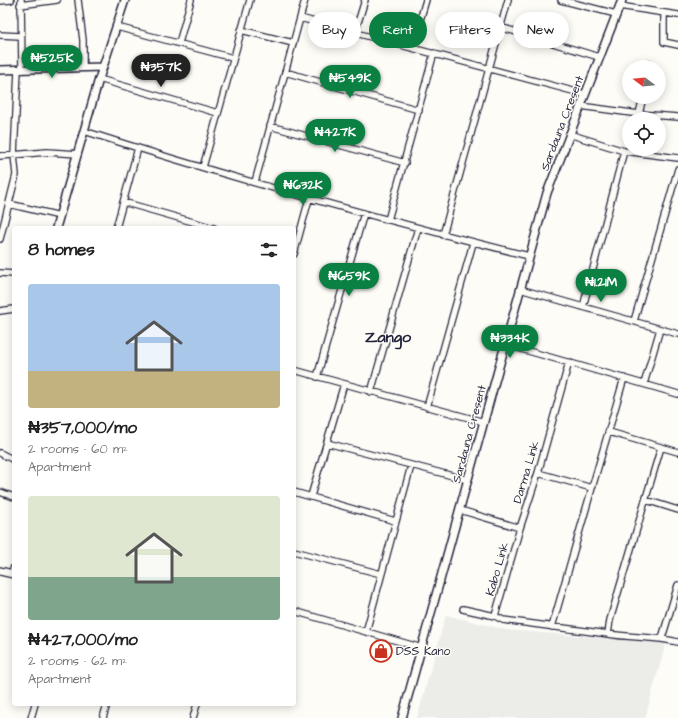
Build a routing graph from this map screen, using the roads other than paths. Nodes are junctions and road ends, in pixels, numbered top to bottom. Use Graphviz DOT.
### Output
graph roads {
  1 [pos="11,0"];
  2 [pos="57,0"];
  3 [pos="78,0"];
  4 [pos="125,0"];
  5 [pos="191,0"];
  6 [pos="250,0"];
  7 [pos="305,0"];
  8 [pos="365,0"];
  9 [pos="426,0"];
  10 [pos="508,0"];
  11 [pos="561,0"];
  12 [pos="0,1"];
  13 [pos="21,3"];
  14 [pos="620,3"];
  15 [pos="422,12"];
  16 [pos="504,12"];
  17 [pos="361,13"];
  18 [pos="664,13"];
  19 [pos="616,14"];
  20 [pos="678,15"];
  21 [pos="300,18"];
  22 [pos="308,20"];
  23 [pos="117,27"];
  24 [pos="505,29"];
  25 [pos="241,30"];
  26 [pos="0,34"];
  27 [pos="20,36"];
  28 [pos="179,43"];
  29 [pos="293,43"];
  30 [pos="678,45"];
  31 [pos="416,48"];
  32 [pos="494,48"];
  33 [pos="434,53"];
  34 [pos="599,57"];
  35 [pos="233,58"];
  36 [pos="103,67"];
  37 [pos="83,68"];
  38 [pos="489,68"];
  39 [pos="0,70"];
  40 [pos="20,70"];
  41 [pos="285,72"];
  42 [pos="99,79"];
  43 [pos="584,94"];
  44 [pos="580,106"];
  45 [pos="419,110"];
  46 [pos="624,112"];
  47 [pos="218,113"];
  48 [pos="666,116"];
  49 [pos="678,117"];
  50 [pos="270,126"];
  51 [pos="84,132"];
  52 [pos="569,134"];
  53 [pos="138,148"];
  54 [pos="622,150"];
  55 [pos="78,154"];
  56 [pos="14,155"];
  57 [pos="0,156"];
  58 [pos="623,156"];
  59 [pos="663,156"];
  60 [pos="678,158"];
  61 [pos="405,163"];
  62 [pos="203,167"];
  63 [pos="678,169"];
  64 [pos="255,182"];
  65 [pos="309,199"];
  66 [pos="123,202"];
  67 [pos="9,204"];
  68 [pos="364,213"];
  69 [pos="60,216"];
  70 [pos="3,217"];
  71 [pos="388,220"];
  72 [pos="57,226"];
  73 [pos="117,226"];
  74 [pos="207,226"];
  75 [pos="418,228"];
  76 [pos="442,235"];
  77 [pos="0,239"];
  78 [pos="473,242"];
  79 [pos="296,245"];
  80 [pos="528,256"];
  81 [pos="0,273"];
  82 [pos="12,274"];
  83 [pos="520,288"];
  84 [pos="583,307"];
  85 [pos="12,309"];
  86 [pos="0,311"];
  87 [pos="634,321"];
  88 [pos="660,329"];
  89 [pos="678,334"];
  90 [pos="504,344"];
  91 [pos="568,362"];
  92 [pos="296,371"];
  93 [pos="317,376"];
  94 [pos="624,378"];
  95 [pos="344,384"];
  96 [pos="644,384"];
  97 [pos="371,392"];
  98 [pos="678,394"];
  99 [pos="427,407"];
  100 [pos="484,422"];
  101 [pos="609,432"];
  102 [pos="328,444"];
  103 [pos="661,447"];
  104 [pos="678,452"];
  105 [pos="0,453"];
  106 [pos="12,459"];
  107 [pos="411,466"];
  108 [pos="538,473"];
  109 [pos="468,480"];
  110 [pos="592,488"];
  111 [pos="0,492"];
  112 [pos="296,492"];
  113 [pos="12,496"];
  114 [pos="311,496"];
  115 [pos="646,500"];
  116 [pos="460,510"];
  117 [pos="678,510"];
  118 [pos="395,521"];
  119 [pos="520,528"];
  120 [pos="296,551"];
  121 [pos="0,571"];
  122 [pos="12,572"];
  123 [pos="381,574"];
  124 [pos="678,585"];
  125 [pos="463,609"];
  126 [pos="296,612"];
  127 [pos="495,616"];
  128 [pos="552,626"];
  129 [pos="366,632"];
  130 [pos="608,634"];
  131 [pos="662,638"];
  132 [pos="678,642"];
  133 [pos="422,648"];
  134 [pos="35,706"];
  135 [pos="107,706"];
  136 [pos="196,706"];
  137 [pos="32,718"];
  138 [pos="104,718"];
  139 [pos="193,718"];
  140 [pos="402,718"];
  1 -- 12 [label="street"];
  2 -- 13 [label="street"];
  3 -- 37 [label="street"];
  4 -- 23 [label="street"];
  5 -- 28 [label="street"];
  6 -- 25 [label="street"];
  7 -- 21 [label="street"];
  8 -- 17 [label="street"];
  9 -- 15 [label="street"];
  10 -- 16 [label="street"];
  11 -- 19 [label="street"];
  13 -- 27 [label="street"];
  14 -- 18 [label="street"];
  14 -- 19 [label="street, Sardauna Cresent"];
  18 -- 20 [label="street"];
  18 -- 30 [label="street"];
  19 -- 34 [label="street, Sardauna Cresent"];
  21 -- 22 [label="street"];
  21 -- 29 [label="street"];
  23 -- 28 [label="street"];
  23 -- 36 [label="street"];
  24 -- 34 [label="street"];
  25 -- 29 [label="street"];
  25 -- 35 [label="street"];
  26 -- 27 [label="street"];
  27 -- 40 [label="street"];
  28 -- 35 [label="street"];
  29 -- 41 [label="street"];
  31 -- 33 [label="street"];
  32 -- 38 [label="street"];
  33 -- 38 [label="street"];
  33 -- 45 [label="street"];
  34 -- 43 [label="street, Sardauna Cresent"];
  35 -- 47 [label="street"];
  36 -- 37 [label="street"];
  36 -- 42 [label="street"];
  37 -- 40 [label="street"];
  38 -- 43 [label="street"];
  38 -- 76 [label="street"];
  39 -- 40 [label="street"];
  40 -- 56 [label="street"];
  41 -- 45 [label="street"];
  41 -- 50 [label="street"];
  42 -- 47 [label="street"];
  42 -- 51 [label="street"];
  43 -- 44 [label="street, Sardauna Cresent"];
  44 -- 46 [label="street"];
  44 -- 52 [label="street, Sardauna Cresent"];
  45 -- 61 [label="street"];
  47 -- 62 [label="street"];
  48 -- 49 [label="street"];
  50 -- 61 [label="street"];
  50 -- 64 [label="street"];
  51 -- 53 [label="street"];
  51 -- 55 [label="street"];
  52 -- 54 [label="street"];
  52 -- 80 [label="street, Sardauna Cresent"];
  53 -- 62 [label="street"];
  53 -- 66 [label="street"];
  55 -- 56 [label="street"];
  55 -- 69 [label="street"];
  56 -- 57 [label="street"];
  56 -- 67 [label="street"];
  58 -- 84 [label="street"];
  59 -- 60 [label="street"];
  61 -- 71 [label="street"];
  62 -- 64 [label="street"];
  63 -- 87 [label="street"];
  64 -- 65 [label="street"];
  65 -- 68 [label="street"];
  65 -- 79 [label="street"];
  66 -- 73 [label="street"];
  66 -- 74 [label="street"];
  67 -- 69 [label="street"];
  67 -- 70 [label="street"];
  68 -- 71 [label="street"];
  68 -- 93 [label="street"];
  69 -- 72 [label="street"];
  70 -- 77 [label="street"];
  71 -- 75 [label="street"];
  75 -- 76 [label="street"];
  75 -- 97 [label="street"];
  76 -- 78 [label="street"];
  78 -- 80 [label="street"];
  78 -- 99 [label="street"];
  80 -- 83 [label="street, Sardauna Cresent"];
  81 -- 82 [label="street"];
  83 -- 84 [label="street"];
  83 -- 90 [label="street, Sardauna Cresent"];
  84 -- 87 [label="street"];
  85 -- 86 [label="street"];
  87 -- 88 [label="street"];
  88 -- 89 [label="street"];
  88 -- 96 [label="street"];
  90 -- 91 [label="street"];
  90 -- 100 [label="street, Sardauna Cresent"];
  91 -- 94 [label="street"];
  91 -- 108 [label="street, Darma Link"];
  92 -- 93 [label="street"];
  93 -- 95 [label="street"];
  94 -- 96 [label="street"];
  94 -- 101 [label="street"];
  95 -- 97 [label="street"];
  95 -- 102 [label="street"];
  96 -- 98 [label="street"];
  97 -- 99 [label="street"];
  99 -- 100 [label="street"];
  100 -- 109 [label="street, Sardauna Cresent"];
  101 -- 103 [label="street"];
  101 -- 110 [label="street"];
  102 -- 107 [label="street"];
  102 -- 114 [label="street"];
  103 -- 104 [label="street"];
  103 -- 115 [label="street"];
  105 -- 106 [label="street"];
  107 -- 109 [label="street"];
  107 -- 118 [label="street"];
  108 -- 110 [label="street"];
  108 -- 119 [label="street, Darma Link"];
  109 -- 116 [label="street, Sardauna Cresent"];
  110 -- 128 [label="street"];
  111 -- 113 [label="street"];
  112 -- 114 [label="street"];
  114 -- 118 [label="street"];
  115 -- 117 [label="street"];
  115 -- 130 [label="street"];
  116 -- 119 [label="street"];
  116 -- 133 [label="street, Sardauna Cresent"];
  118 -- 123 [label="street"];
  119 -- 127 [label="street, Kabo Link"];
  120 -- 123 [label="street"];
  121 -- 122 [label="street"];
  123 -- 129 [label="street"];
  124 -- 131 [label="street"];
  125 -- 127 [label="street"];
  126 -- 129 [label="street"];
  127 -- 128 [label="street"];
  128 -- 130 [label="street"];
  129 -- 133 [label="street"];
  130 -- 131 [label="street"];
  131 -- 132 [label="street"];
  133 -- 140 [label="street, Sardauna Cresent"];
  134 -- 137 [label="street"];
  135 -- 138 [label="street"];
  136 -- 139 [label="street"];
}
